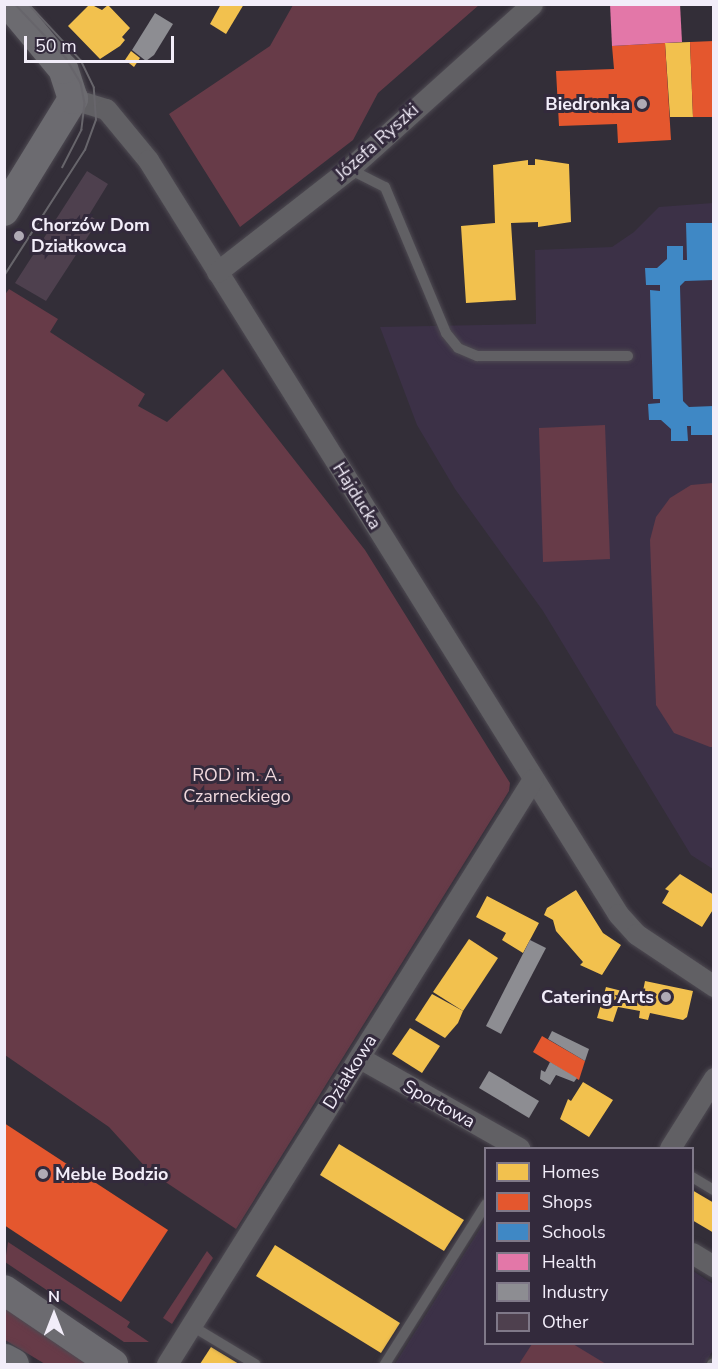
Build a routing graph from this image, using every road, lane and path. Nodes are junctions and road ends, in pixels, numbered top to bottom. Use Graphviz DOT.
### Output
graph roads {
  1 [pos="9,4"];
  2 [pos="532,4"];
  3 [pos="73,99"];
  4 [pos="349,169"];
  5 [pos="4,211"];
  6 [pos="217,272"];
  7 [pos="628,356"];
  8 [pos="533,780"];
  9 [pos="714,986"];
  10 [pos="360,1058"];
  11 [pos="714,1078"];
  12 [pos="516,1147"];
  13 [pos="671,1147"];
  14 [pos="694,1178"];
  15 [pos="714,1190"];
  16 [pos="484,1207"];
  17 [pos="694,1254"];
  18 [pos="714,1266"];
  19 [pos="4,1290"];
  20 [pos="192,1326"];
  21 [pos="4,1360"];
  22 [pos="12,1365"];
  23 [pos="113,1365"];
  24 [pos="166,1365"];
  25 [pos="255,1365"];
  26 [pos="385,1365"];
  1 -- 3 [label="street"];
  2 -- 4 [label="street, Józefa Ryszki"];
  3 -- 5 [label="street"];
  3 -- 6 [label="street, Hajducka"];
  4 -- 6 [label="street, Józefa Ryszki"];
  4 -- 7 [label="lane"];
  6 -- 8 [label="street, Hajducka"];
  8 -- 9 [label="street, Hajducka"];
  8 -- 10 [label="street, Działkowa"];
  10 -- 12 [label="street, Sportowa"];
  10 -- 20 [label="street, Działkowa"];
  11 -- 13 [label="street"];
  14 -- 15 [label="lane"];
  16 -- 26 [label="lane"];
  17 -- 18 [label="street"];
  19 -- 23 [label="street"];
  20 -- 24 [label="street, Działkowa"];
  20 -- 25 [label="lane"];
  21 -- 22 [label="main road"];
}
